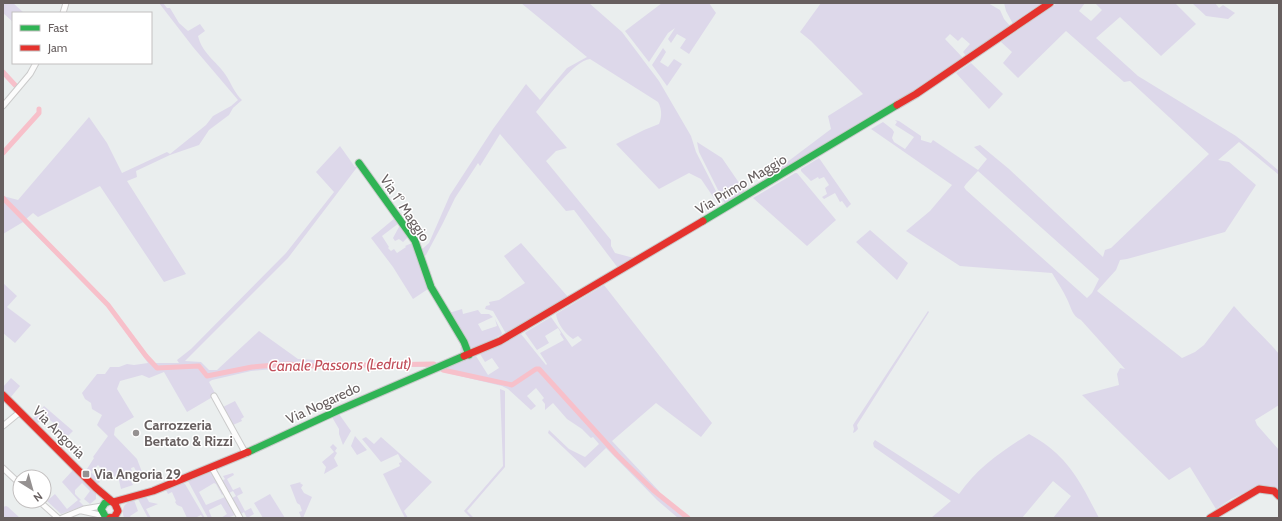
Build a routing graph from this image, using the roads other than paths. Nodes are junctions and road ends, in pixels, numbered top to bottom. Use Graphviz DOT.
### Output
graph roads {
  1 [pos="1050,3"];
  2 [pos="35,64"];
  3 [pos="3,106"];
  4 [pos="359,163"];
  5 [pos="469,355"];
  6 [pos="438,368"];
  7 [pos="3,396"];
  8 [pos="214,396"];
  9 [pos="20,412"];
  10 [pos="3,426"];
  11 [pos="246,454"];
  12 [pos="3,468"];
  13 [pos="212,468"];
  14 [pos="12,476"];
  15 [pos="96,488"];
  16 [pos="1279,496"];
  17 [pos="130,497"];
  18 [pos="112,502"];
  19 [pos="103,505"];
  20 [pos="48,509"];
  21 [pos="80,511"];
  22 [pos="119,513"];
  23 [pos="108,517"];
  24 [pos="58,518"];
  25 [pos="62,518"];
  26 [pos="240,518"];
  27 [pos="1210,518"];
  1 -- 5 [label="street, Via Primo Maggio"];
  2 -- 3 [label="street"];
  4 -- 5 [label="street, Via 1° Maggio"];
  5 -- 6 [label="street, Via Primo Maggio"];
  6 -- 11 [label="street, Via Nogaredo"];
  7 -- 9 [label="street, Via Angoria"];
  8 -- 11 [label="street"];
  9 -- 10 [label="street"];
  9 -- 15 [label="street, Via Angoria"];
  11 -- 13 [label="street, Via Nogaredo"];
  12 -- 14 [label="street"];
  13 -- 17 [label="street, Via Nogaredo"];
  13 -- 26 [label="street"];
  15 -- 18 [label="street, Via Angoria"];
  15 -- 19 [label="street, Via Angoria"];
  16 -- 27 [label="street"];
  17 -- 18 [label="street, Via Nogaredo"];
  17 -- 22 [label="street, Via Nogaredo"];
  18 -- 19 [label="street"];
  18 -- 22 [label="street"];
  19 -- 21 [label="street"];
  19 -- 23 [label="street"];
  20 -- 24 [label="street"];
  21 -- 23 [label="street"];
  21 -- 25 [label="street"];
  22 -- 23 [label="street"];
}
